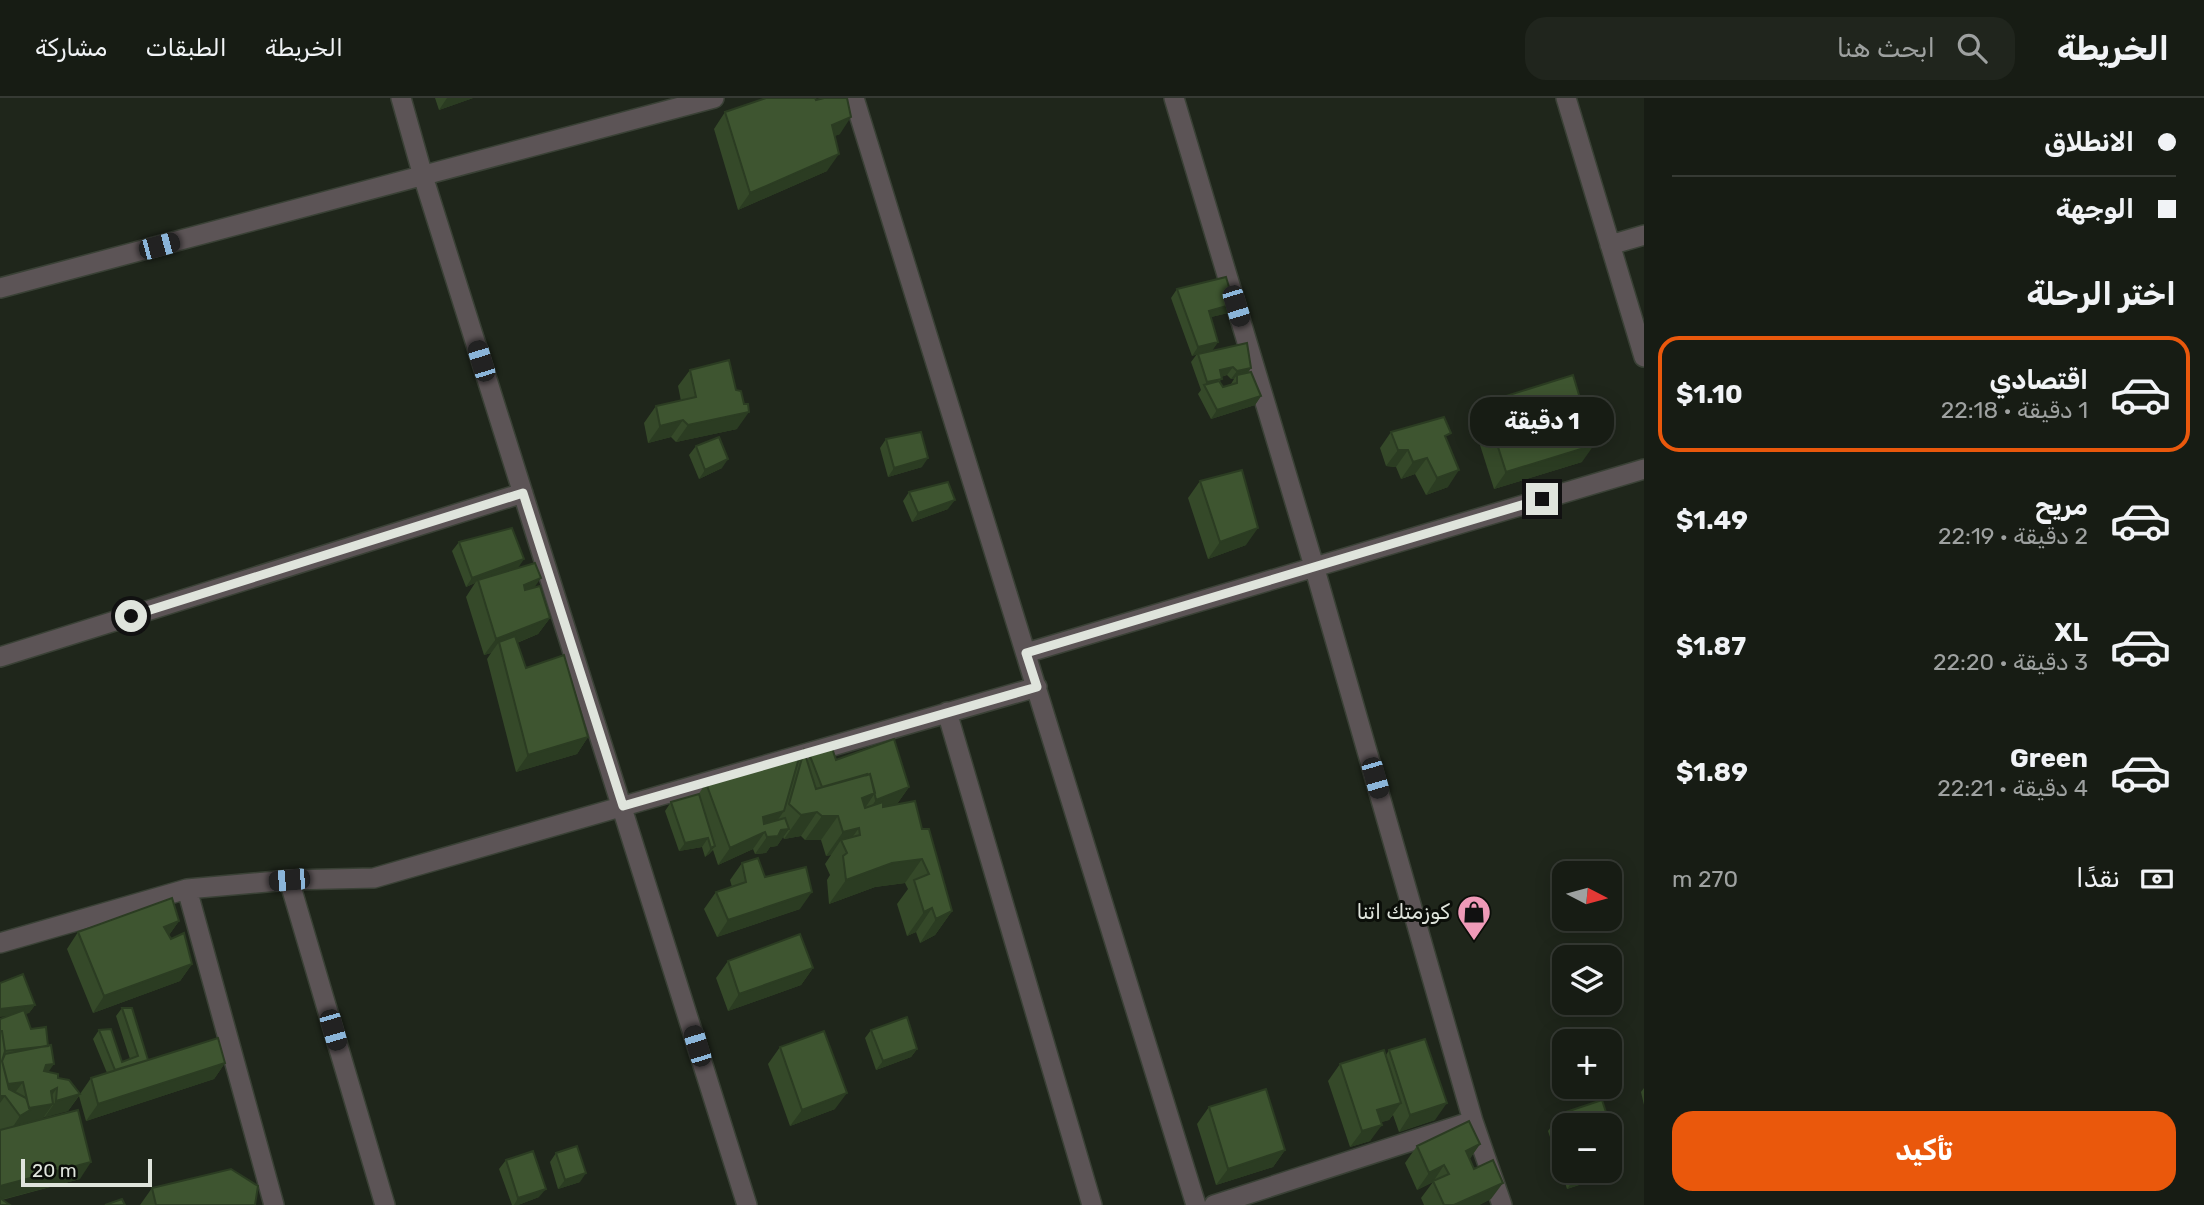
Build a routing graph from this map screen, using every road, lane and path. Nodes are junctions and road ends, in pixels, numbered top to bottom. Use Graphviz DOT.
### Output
graph roads {
  1 [pos="401,98"];
  2 [pos="714,98"];
  3 [pos="854,98"];
  4 [pos="1174,98"];
  5 [pos="1566,98"];
  6 [pos="423,176"];
  7 [pos="1644,234"];
  8 [pos="1610,245"];
  9 [pos="0,288"];
  10 [pos="1644,357"];
  11 [pos="1644,469"];
  12 [pos="523,493"];
  13 [pos="1314,566"];
  14 [pos="1026,653"];
  15 [pos="0,657"];
  16 [pos="1037,687"];
  17 [pos="947,712"];
  18 [pos="623,806"];
  19 [pos="289,880"];
  20 [pos="187,890"];
  21 [pos="0,943"];
  22 [pos="1473,1121"];
  23 [pos="274,1205"];
  24 [pos="385,1205"];
  25 [pos="747,1205"];
  26 [pos="1092,1205"];
  27 [pos="1196,1205"];
  28 [pos="1214,1205"];
  29 [pos="1502,1205"];
  1 -- 6 [label="street"];
  2 -- 6 [label="street"];
  3 -- 14 [label="street"];
  4 -- 13 [label="street"];
  5 -- 8 [label="street"];
  6 -- 9 [label="street"];
  6 -- 12 [label="street"];
  7 -- 8 [label="street"];
  8 -- 10 [label="street"];
  11 -- 13 [label="street"];
  12 -- 15 [label="street"];
  12 -- 18 [label="street"];
  13 -- 14 [label="street"];
  13 -- 22 [label="street"];
  14 -- 16 [label="street"];
  16 -- 17 [label="street"];
  16 -- 27 [label="street"];
  17 -- 18 [label="street"];
  17 -- 26 [label="street"];
  18 -- 19 [label="street"];
  18 -- 25 [label="street"];
  19 -- 20 [label="street"];
  19 -- 24 [label="street"];
  20 -- 21 [label="street"];
  20 -- 23 [label="street"];
  22 -- 28 [label="street"];
  22 -- 29 [label="street"];
}
